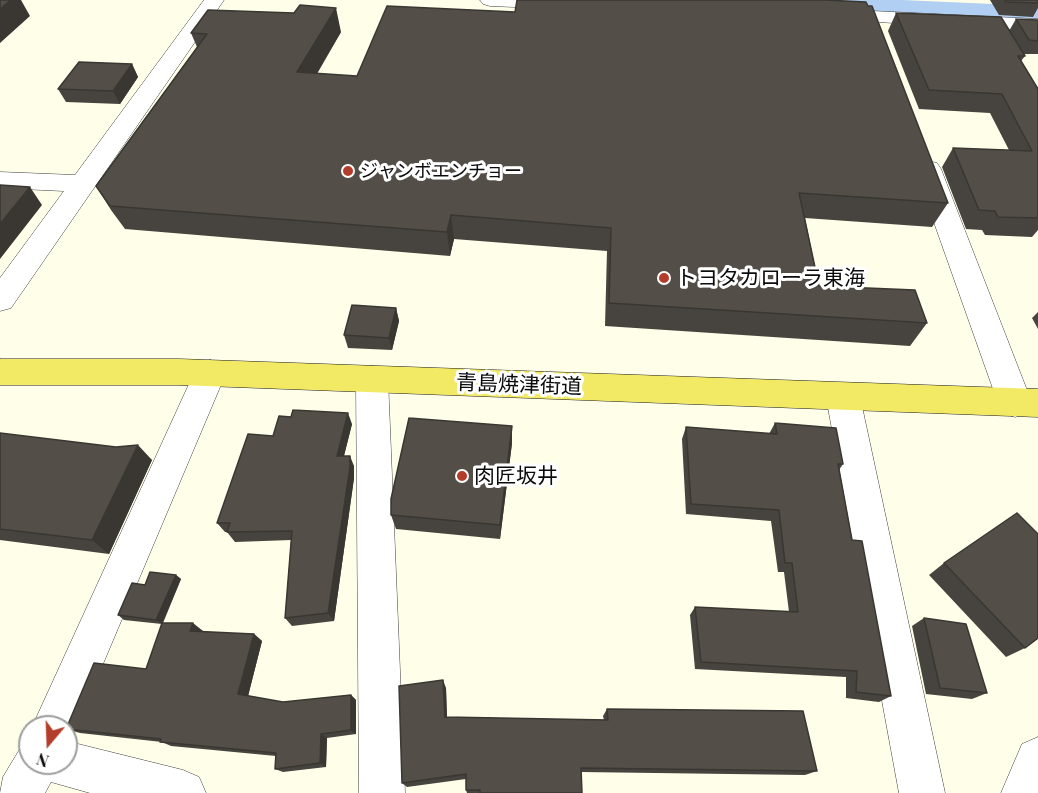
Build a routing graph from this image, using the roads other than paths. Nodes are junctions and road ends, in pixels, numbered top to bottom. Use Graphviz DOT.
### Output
graph roads {
  1 [pos="214,0"];
  2 [pos="490,0"];
  3 [pos="585,4"];
  4 [pos="811,15"];
  5 [pos="871,19"];
  6 [pos="1038,25"];
  7 [pos="920,149"];
  8 [pos="0,180"];
  9 [pos="83,184"];
  10 [pos="0,300"];
  11 [pos="0,372"];
  12 [pos="210,373"];
  13 [pos="372,380"];
  14 [pos="843,397"];
  15 [pos="1027,403"];
  16 [pos="59,715"];
  17 [pos="1038,760"];
  18 [pos="78,767"];
  19 [pos="30,775"];
  20 [pos="19,793"];
  21 [pos="183,793"];
  22 [pos="382,793"];
  23 [pos="922,793"];
  24 [pos="1024,793"];
  1 -- 9 [label="street"];
  2 -- 3 [label="street"];
  4 -- 5 [label="street"];
  5 -- 6 [label="street"];
  7 -- 15 [label="street"];
  8 -- 9 [label="street"];
  9 -- 10 [label="street"];
  11 -- 12 [label="main road, 青島焼津街道"];
  12 -- 13 [label="main road, 青島焼津街道"];
  12 -- 16 [label="street"];
  13 -- 14 [label="main road, 青島焼津街道"];
  13 -- 22 [label="street"];
  14 -- 15 [label="main road, 青島焼津街道"];
  14 -- 23 [label="street"];
  17 -- 24 [label="street"];
  18 -- 21 [label="street"];
  19 -- 20 [label="street"];
}
